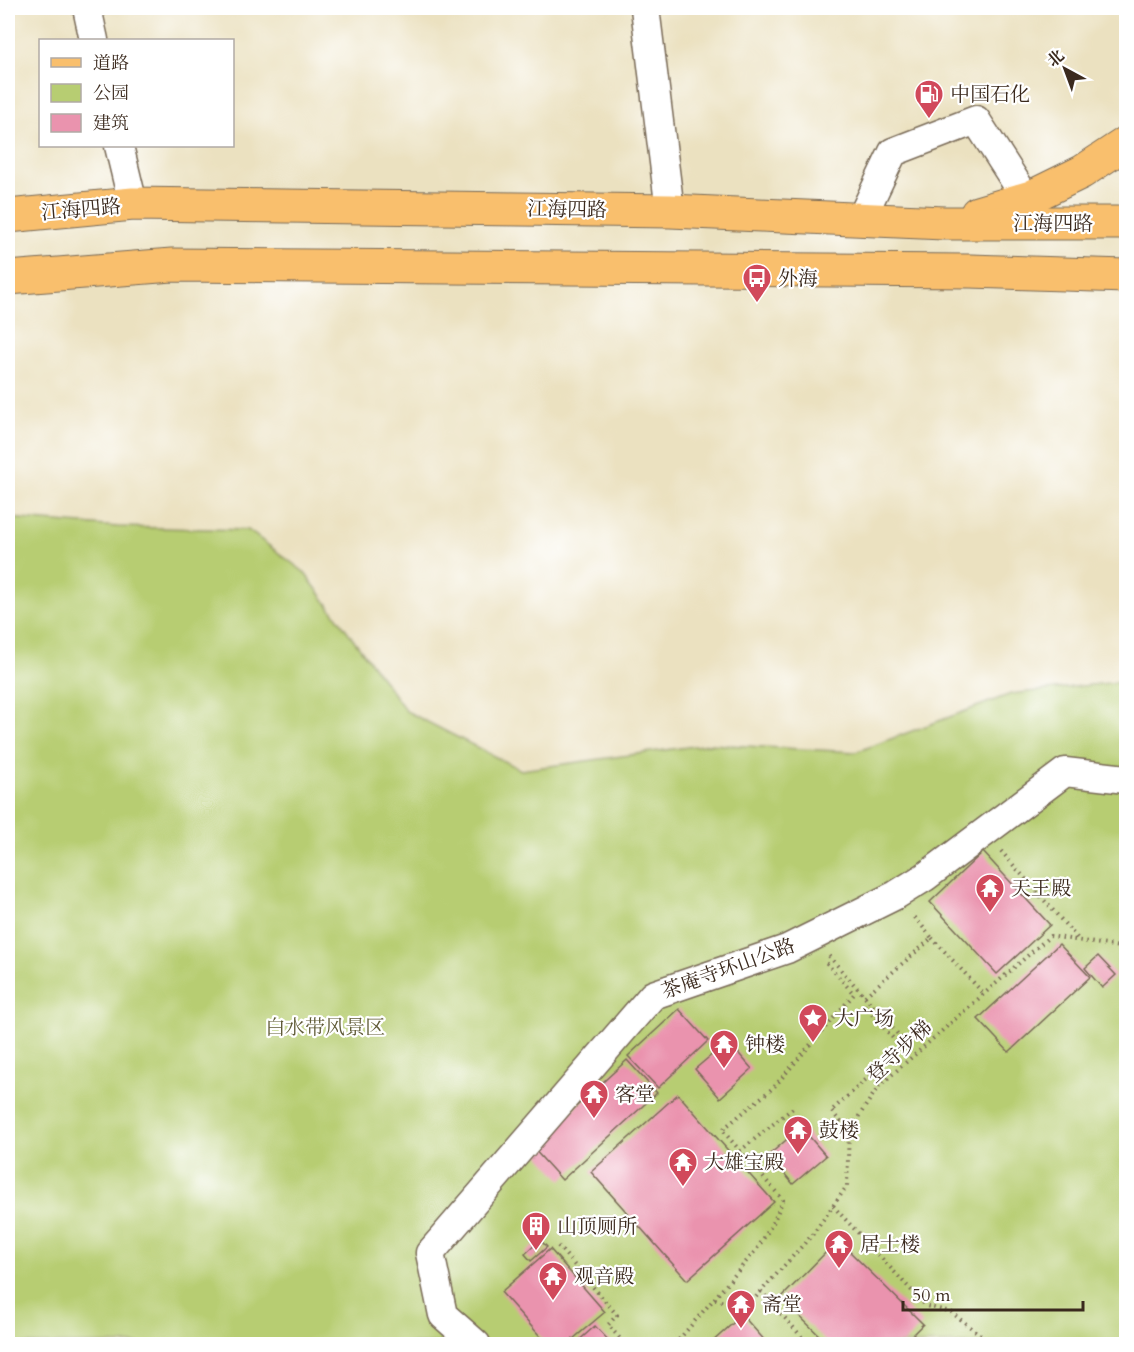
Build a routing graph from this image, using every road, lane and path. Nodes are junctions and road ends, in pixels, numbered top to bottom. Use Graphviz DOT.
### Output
graph roads {
  1 [pos="87,8"];
  2 [pos="645,8"];
  3 [pos="94,39"];
  4 [pos="1126,143"];
  5 [pos="119,147"];
  6 [pos="1026,198"];
  7 [pos="133,204"];
  8 [pos="670,211"];
  9 [pos="8,216"];
  10 [pos="861,219"];
  11 [pos="944,223"];
  12 [pos="1126,223"];
  13 [pos="1126,276"];
  14 [pos="8,278"];
  15 [pos="1126,779"];
  16 [pos="984,832"];
  17 [pos="896,895"];
  18 [pos="932,938"];
  19 [pos="1080,940"];
  20 [pos="1126,948"];
  21 [pos="826,952"];
  22 [pos="821,957"];
  23 [pos="985,995"];
  24 [pos="865,996"];
  25 [pos="864,1005"];
  26 [pos="898,1044"];
  27 [pos="793,1108"];
  28 [pos="849,1131"];
  29 [pos="740,1151"];
  30 [pos="833,1206"];
  31 [pos="558,1246"];
  32 [pos="761,1291"];
  33 [pos="715,1299"];
  34 [pos="476,1344"];
  35 [pos="625,1344"];
  36 [pos="675,1344"];
  37 [pos="808,1344"];
  38 [pos="992,1344"];
  1 -- 3 [label="street"];
  2 -- 8 [label="street"];
  4 -- 6 [label="main road"];
  5 -- 7 [label="street"];
  6 -- 10 [label="street"];
  6 -- 11 [label="main road"];
  7 -- 8 [label="main road, 江海四路"];
  7 -- 9 [label="main road, 江海四路"];
  8 -- 10 [label="main road, 江海四路"];
  10 -- 11 [label="main road, 江海四路"];
  11 -- 12 [label="main road, 江海四路"];
  13 -- 14 [label="main road"];
  15 -- 16 [label="street, 茶庵寺环山公路"];
  16 -- 17 [label="street, 茶庵寺环山公路"];
  16 -- 19 [label="path"];
  17 -- 18 [label="path"];
  17 -- 34 [label="street, 茶庵寺环山公路"];
  18 -- 23 [label="path"];
  18 -- 24 [label="path"];
  19 -- 20 [label="path, 登寺步梯"];
  19 -- 23 [label="path, 登寺步梯"];
  21 -- 24 [label="path"];
  22 -- 29 [label="path"];
  23 -- 28 [label="path, 登寺步梯"];
  24 -- 26 [label="path"];
  25 -- 26 [label="path"];
  26 -- 28 [label="path"];
  27 -- 29 [label="path"];
  28 -- 30 [label="path"];
  29 -- 33 [label="path"];
  30 -- 32 [label="path"];
  30 -- 38 [label="path"];
  31 -- 35 [label="path"];
  32 -- 33 [label="path"];
  32 -- 37 [label="path"];
  33 -- 36 [label="path"];
}
